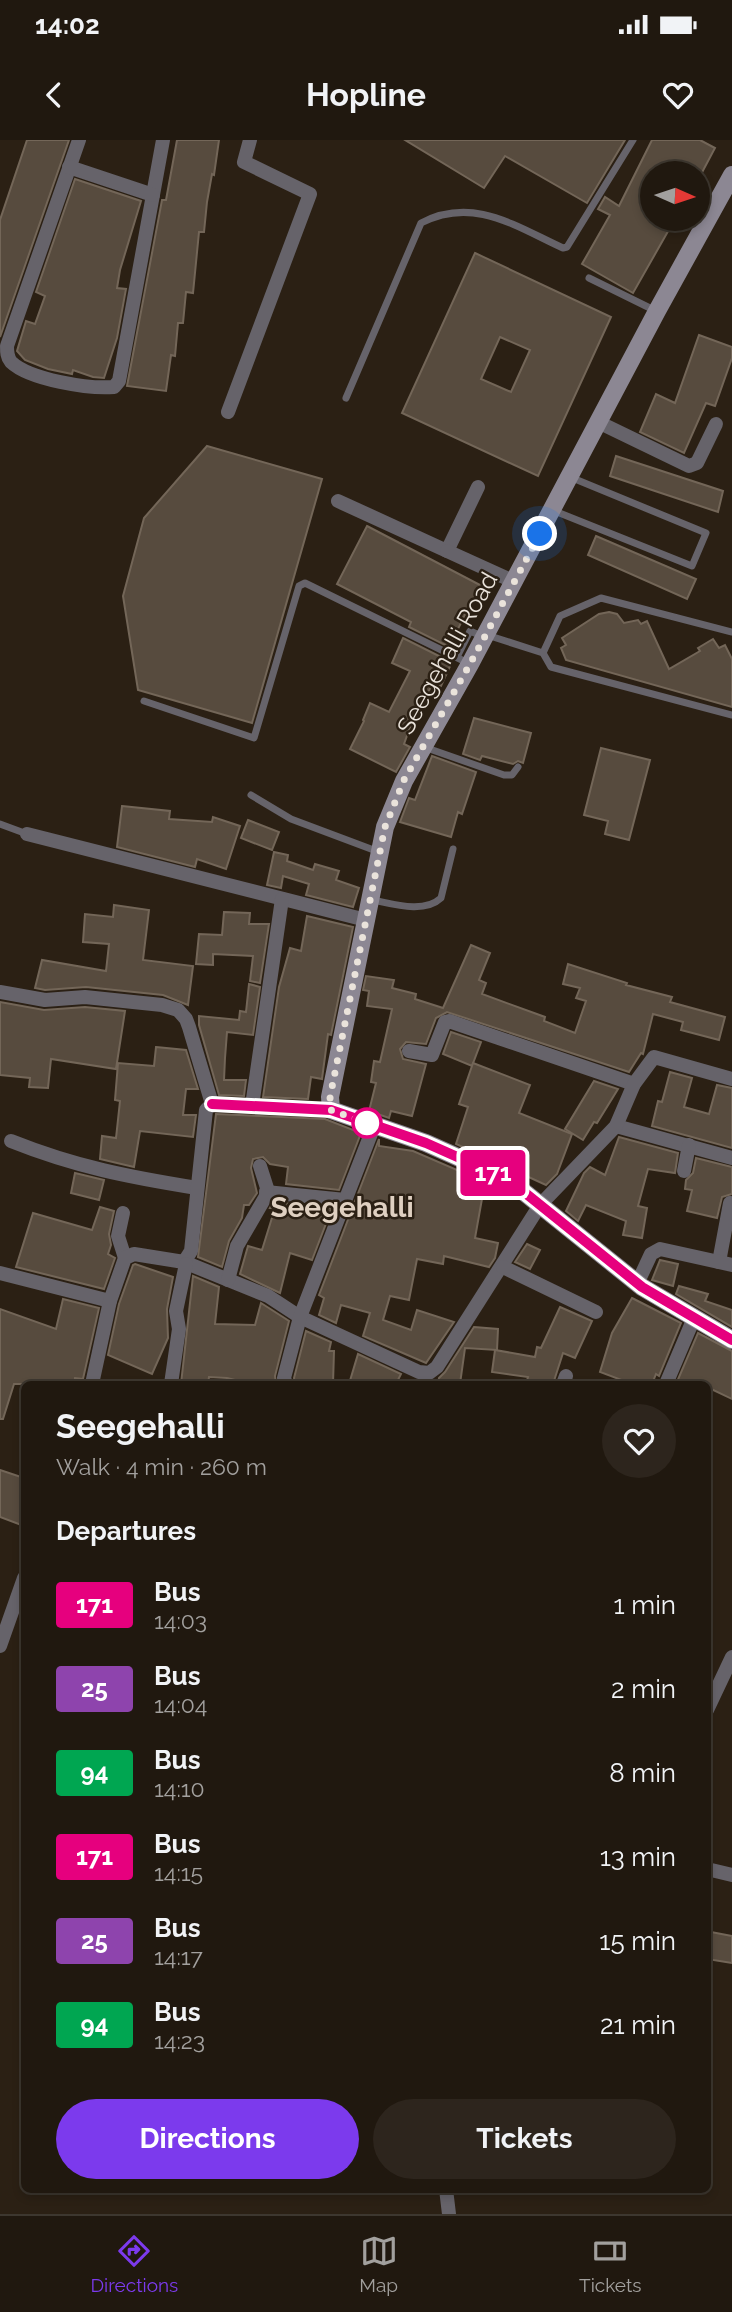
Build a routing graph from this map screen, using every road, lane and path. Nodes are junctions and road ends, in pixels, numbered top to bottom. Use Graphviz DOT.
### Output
graph roads {
  1 [pos="79,140"];
  2 [pos="163,140"];
  3 [pos="250,140"];
  4 [pos="633,140"];
  5 [pos="69,167"];
  6 [pos="732,175"];
  7 [pos="153,195"];
  8 [pos="589,278"];
  9 [pos="657,312"];
  10 [pos="346,398"];
  11 [pos="228,411"];
  12 [pos="598,422"];
  13 [pos="716,424"];
  14 [pos="570,477"];
  15 [pos="478,486"];
  16 [pos="338,501"];
  17 [pos="552,510"];
  18 [pos="447,551"];
  19 [pos="515,582"];
  20 [pos="732,632"];
  21 [pos="485,636"];
  22 [pos="543,653"];
  23 [pos="463,661"];
  24 [pos="144,701"];
  25 [pos="732,715"];
  26 [pos="423,747"];
  27 [pos="518,767"];
  28 [pos="251,794"];
  29 [pos="0,824"];
  30 [pos="27,834"];
  31 [pos="453,849"];
  32 [pos="379,852"];
  33 [pos="282,899"];
  34 [pos="369,899"];
  35 [pos="366,920"];
  36 [pos="0,992"];
  37 [pos="409,1051"];
  38 [pos="732,1079"];
  39 [pos="634,1084"];
  40 [pos="212,1104"];
  41 [pos="253,1106"];
  42 [pos="331,1110"];
  43 [pos="374,1126"];
  44 [pos="616,1126"];
  45 [pos="11,1141"];
  46 [pos="689,1145"];
  47 [pos="732,1158"];
  48 [pos="260,1166"];
  49 [pos="684,1171"];
  50 [pos="197,1188"];
  51 [pos="266,1192"];
  52 [pos="345,1200"];
  53 [pos="730,1203"];
  54 [pos="540,1205"];
  55 [pos="123,1213"];
  56 [pos="125,1258"];
  57 [pos="185,1263"];
  58 [pos="726,1263"];
  59 [pos="503,1267"];
  60 [pos="0,1273"];
  61 [pos="228,1280"];
  62 [pos="637,1284"];
  63 [pos="110,1301"];
  64 [pos="596,1312"];
  65 [pos="300,1317"];
  66 [pos="694,1318"];
  67 [pos="732,1340"];
  68 [pos="93,1381"];
  69 [pos="171,1381"];
  70 [pos="285,1381"];
  71 [pos="667,1381"];
  72 [pos="21,1586"];
  73 [pos="0,1646"];
  74 [pos="732,1657"];
  75 [pos="711,1702"];
  76 [pos="711,1870"];
  77 [pos="732,1875"];
  78 [pos="446,2193"];
  79 [pos="449,2214"];
  1 -- 5 [label="street"];
  2 -- 7 [label="street"];
  3 -- 11 [label="street"];
  4 -- 10 [label="lane"];
  5 -- 7 [label="street"];
  5 -- 7 [label="street"];
  6 -- 9 [label="main road, Seegehalli Road"];
  8 -- 9 [label="lane"];
  9 -- 12 [label="main road, Seegehalli Road"];
  12 -- 13 [label="street"];
  12 -- 14 [label="main road, Seegehalli Road"];
  14 -- 17 [label="main road, Seegehalli Road"];
  14 -- 17 [label="lane"];
  15 -- 18 [label="street"];
  16 -- 18 [label="street"];
  17 -- 19 [label="main road, Seegehalli Road"];
  18 -- 19 [label="street"];
  19 -- 21 [label="main road, Seegehalli Road"];
  20 -- 22 [label="lane"];
  21 -- 22 [label="lane"];
  21 -- 23 [label="main road, Seegehalli Road"];
  22 -- 25 [label="lane"];
  23 -- 24 [label="lane"];
  23 -- 26 [label="main road, Seegehalli Road"];
  26 -- 27 [label="lane"];
  26 -- 32 [label="main road, Seegehalli Road"];
  28 -- 32 [label="lane"];
  29 -- 30 [label="lane"];
  30 -- 33 [label="street"];
  31 -- 34 [label="lane"];
  32 -- 34 [label="main road, Seegehalli Road"];
  33 -- 35 [label="street"];
  33 -- 41 [label="street"];
  34 -- 35 [label="main road, Seegehalli Road"];
  35 -- 42 [label="main road, Seegehalli Road"];
  36 -- 40 [label="street"];
  37 -- 39 [label="street"];
  38 -- 39 [label="street"];
  39 -- 44 [label="street"];
  40 -- 41 [label="street"];
  40 -- 50 [label="street"];
  41 -- 42 [label="street"];
  42 -- 43 [label="main road"];
  43 -- 52 [label="street"];
  43 -- 54 [label="main road"];
  44 -- 46 [label="street"];
  44 -- 54 [label="street"];
  45 -- 50 [label="street"];
  46 -- 47 [label="street"];
  46 -- 49 [label="street"];
  48 -- 51 [label="street"];
  50 -- 57 [label="street"];
  51 -- 52 [label="street"];
  51 -- 61 [label="street"];
  52 -- 65 [label="street"];
  53 -- 58 [label="street"];
  54 -- 59 [label="street"];
  54 -- 62 [label="main road"];
  55 -- 56 [label="street"];
  56 -- 57 [label="street"];
  56 -- 63 [label="street"];
  57 -- 61 [label="street"];
  57 -- 69 [label="street"];
  58 -- 62 [label="street"];
  59 -- 64 [label="street"];
  59 -- 65 [label="street"];
  60 -- 63 [label="street"];
  61 -- 65 [label="street"];
  62 -- 66 [label="main road"];
  63 -- 68 [label="street"];
  65 -- 70 [label="street"];
  66 -- 67 [label="main road"];
  66 -- 71 [label="street"];
  72 -- 73 [label="street"];
  74 -- 75 [label="street"];
  76 -- 77 [label="street"];
  78 -- 79 [label="street"];
}
